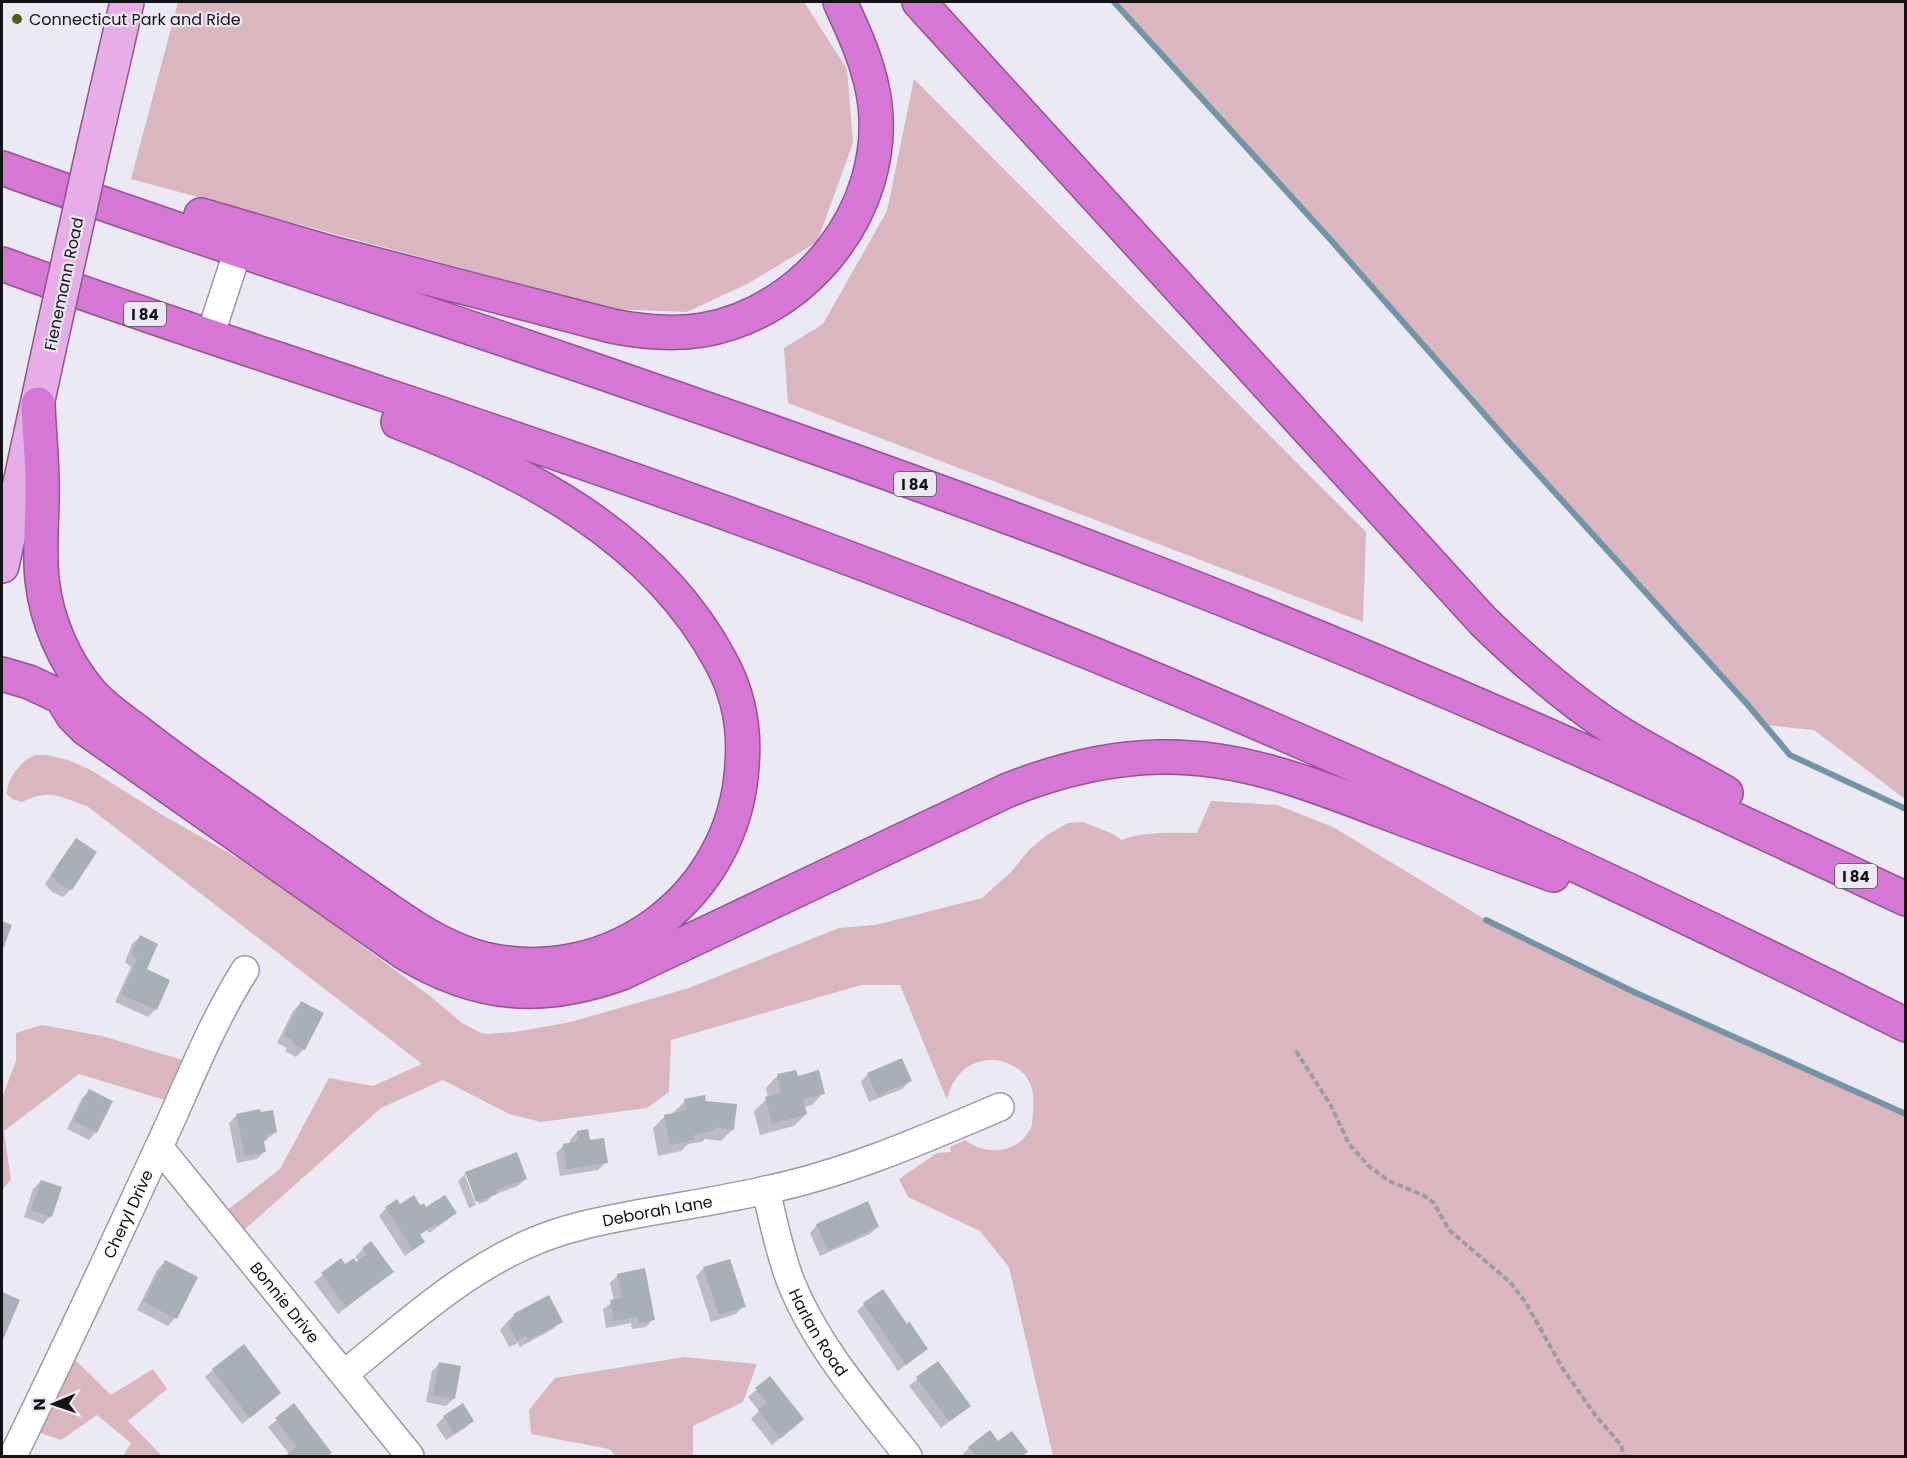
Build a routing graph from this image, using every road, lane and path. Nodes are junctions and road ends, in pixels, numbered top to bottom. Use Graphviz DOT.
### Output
graph roads {
  1 [pos="127,2"];
  2 [pos="840,2"];
  3 [pos="919,2"];
  4 [pos="2,166"];
  5 [pos="238,250"];
  6 [pos="2,264"];
  7 [pos="210,336"];
  8 [pos="289,362"];
  9 [pos="38,404"];
  10 [pos="2,566"];
  11 [pos="2,674"];
  12 [pos="61,697"];
  13 [pos="102,704"];
  14 [pos="1807,852"];
  15 [pos="1905,899"];
  16 [pos="1685,916"];
  17 [pos="246,970"];
  18 [pos="1905,1025"];
  19 [pos="1296,1051"];
  20 [pos="1000,1107"];
  21 [pos="159,1148"];
  22 [pos="766,1190"];
  23 [pos="344,1374"];
  24 [pos="13,1456"];
  25 [pos="410,1456"];
  26 [pos="908,1456"];
  27 [pos="1624,1456"];
  1 -- 9 [label="main road, Fienemann Road, bridge"];
  2 -- 4 [label="highway"];
  3 -- 14 [label="highway"];
  4 -- 5 [label="highway, I 84"];
  5 -- 7 [label="street"];
  5 -- 14 [label="highway, I 84"];
  6 -- 7 [label="highway, I 84"];
  7 -- 8 [label="highway, I 84"];
  8 -- 13 [label="highway"];
  8 -- 16 [label="highway, I 84"];
  9 -- 10 [label="main road, Fienemann Road"];
  9 -- 13 [label="highway"];
  11 -- 12 [label="highway"];
  12 -- 13 [label="highway"];
  12 -- 16 [label="highway"];
  14 -- 15 [label="highway, I 84"];
  16 -- 18 [label="highway, I 84"];
  17 -- 21 [label="street, Cheryl Drive"];
  19 -- 27 [label="path"];
  20 -- 22 [label="street, Deborah Lane"];
  21 -- 23 [label="street, Bonnie Drive"];
  21 -- 24 [label="street, Cheryl Drive"];
  22 -- 23 [label="street, Deborah Lane"];
  22 -- 26 [label="street, Harlan Road"];
  23 -- 25 [label="street, Bonnie Drive"];
}
